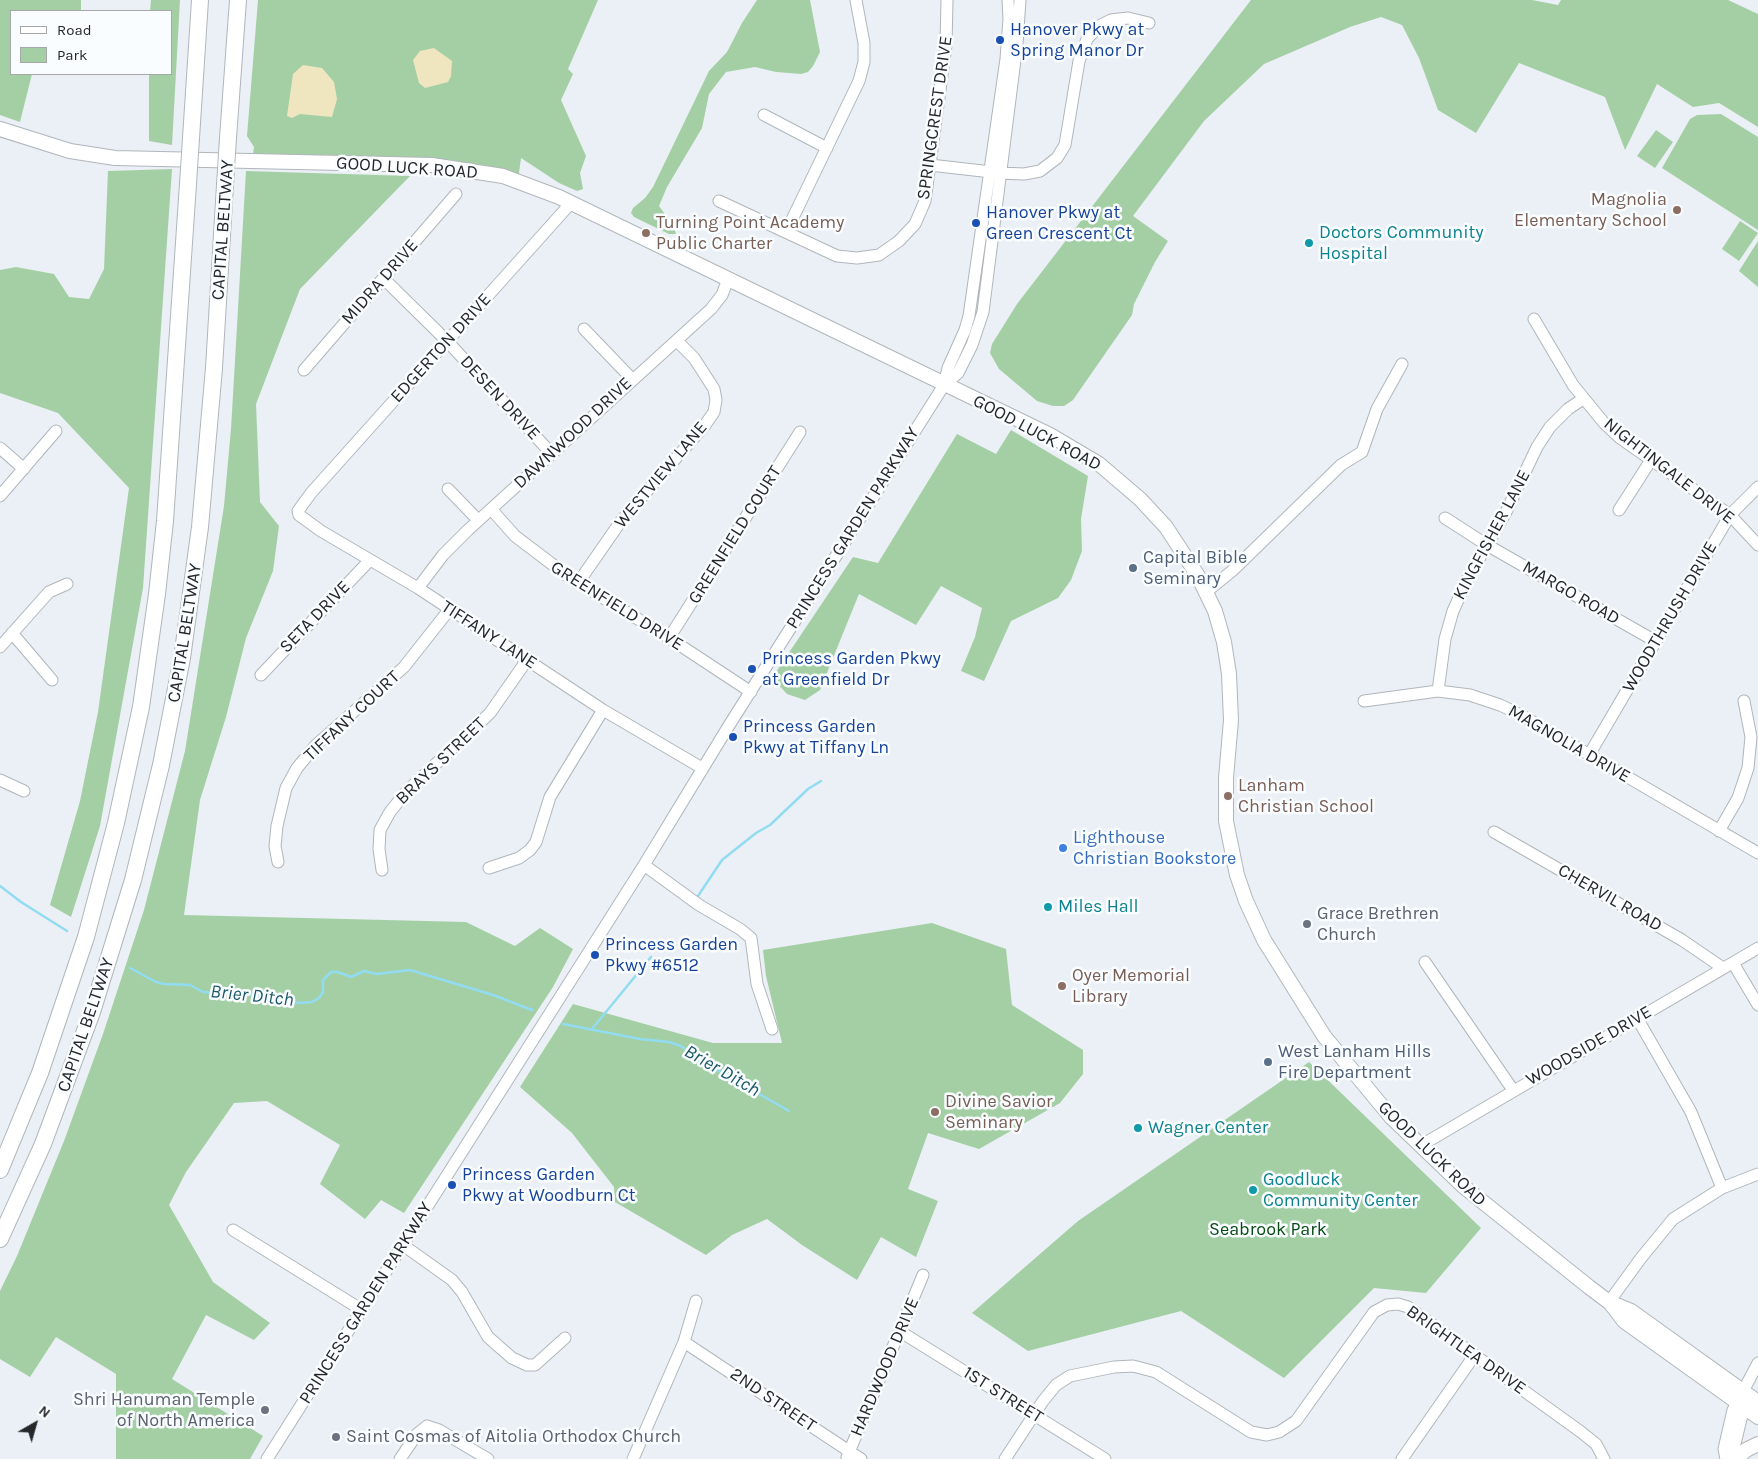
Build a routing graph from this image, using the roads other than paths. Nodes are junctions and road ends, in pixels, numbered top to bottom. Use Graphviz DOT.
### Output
graph roads {
  1 [pos="200,0"];
  2 [pos="238,0"];
  3 [pos="856,0"];
  4 [pos="947,0"];
  5 [pos="1008,0"];
  6 [pos="1020,0"];
  7 [pos="1150,23"];
  8 [pos="764,115"];
  9 [pos="0,129"];
  10 [pos="827,148"];
  11 [pos="930,165"];
  12 [pos="995,172"];
  13 [pos="456,194"];
  14 [pos="719,201"];
  15 [pos="571,203"];
  16 [pos="786,232"];
  17 [pos="384,279"];
  18 [pos="728,280"];
  19 [pos="1534,319"];
  20 [pos="584,329"];
  21 [pos="446,341"];
  22 [pos="677,341"];
  23 [pos="1402,364"];
  24 [pos="304,370"];
  25 [pos="632,379"];
  26 [pos="944,385"];
  27 [pos="1583,398"];
  28 [pos="56,431"];
  29 [pos="800,432"];
  30 [pos="0,448"];
  31 [pos="552,453"];
  32 [pos="1651,460"];
  33 [pos="24,469"];
  34 [pos="1758,486"];
  35 [pos="448,489"];
  36 [pos="311,493"];
  37 [pos="0,496"];
  38 [pos="491,509"];
  39 [pos="1619,510"];
  40 [pos="1730,515"];
  41 [pos="1445,518"];
  42 [pos="478,520"];
  43 [pos="1487,545"];
  44 [pos="1758,545"];
  45 [pos="370,560"];
  46 [pos="578,583"];
  47 [pos="67,584"];
  48 [pos="418,588"];
  49 [pos="1206,592"];
  50 [pos="449,610"];
  51 [pos="12,633"];
  52 [pos="669,638"];
  53 [pos="1655,641"];
  54 [pos="0,647"];
  55 [pos="527,660"];
  56 [pos="261,674"];
  57 [pos="52,680"];
  58 [pos="1438,691"];
  59 [pos="750,692"];
  60 [pos="1364,700"];
  61 [pos="1744,701"];
  62 [pos="603,710"];
  63 [pos="1589,755"];
  64 [pos="702,768"];
  65 [pos="0,780"];
  66 [pos="24,792"];
  67 [pos="1719,831"];
  68 [pos="1494,832"];
  69 [pos="1758,853"];
  70 [pos="278,862"];
  71 [pos="644,865"];
  72 [pos="488,868"];
  73 [pos="382,870"];
  74 [pos="1758,948"];
  75 [pos="1425,962"];
  76 [pos="1733,962"];
  77 [pos="1723,968"];
  78 [pos="1758,1004"];
  79 [pos="1637,1018"];
  80 [pos="772,1029"];
  81 [pos="1513,1090"];
  82 [pos="1420,1146"];
  83 [pos="0,1170"];
  84 [pos="1758,1174"];
  85 [pos="1722,1188"];
  86 [pos="233,1230"];
  87 [pos="0,1239"];
  88 [pos="403,1244"];
  89 [pos="923,1275"];
  90 [pos="696,1302"];
  91 [pos="1610,1302"];
  92 [pos="362,1310"];
  93 [pos="901,1332"];
  94 [pos="564,1338"];
  95 [pos="684,1342"];
  96 [pos="1474,1356"];
  97 [pos="1758,1363"];
  98 [pos="1741,1398"];
  99 [pos="1758,1402"];
  100 [pos="1034,1414"];
  101 [pos="1758,1417"];
  102 [pos="1758,1444"];
  103 [pos="848,1455"];
  104 [pos="267,1459"];
  105 [pos="400,1459"];
  106 [pos="488,1459"];
  107 [pos="633,1459"];
  108 [pos="861,1459"];
  109 [pos="1005,1459"];
  110 [pos="1105,1459"];
  111 [pos="1402,1459"];
  112 [pos="1604,1459"];
  113 [pos="1727,1459"];
  114 [pos="1736,1459"];
  1 -- 83 [label="highway, CAPITAL BELTWAY, bridge"];
  2 -- 87 [label="highway, CAPITAL BELTWAY, bridge"];
  3 -- 10 [label="street"];
  4 -- 11 [label="street, SPRINGCREST DRIVE"];
  5 -- 12 [label="street"];
  6 -- 12 [label="street"];
  7 -- 12 [label="street"];
  8 -- 10 [label="street"];
  9 -- 15 [label="main road, GOOD LUCK ROAD"];
  10 -- 16 [label="street"];
  11 -- 12 [label="street"];
  11 -- 16 [label="street, SPRINGCREST DRIVE"];
  12 -- 26 [label="street, PRINCESS GARDEN PARKWAY"];
  13 -- 17 [label="street, MIDRA DRIVE"];
  14 -- 16 [label="street, SPRINGCREST DRIVE"];
  15 -- 18 [label="main road, GOOD LUCK ROAD"];
  15 -- 21 [label="street, EDGERTON DRIVE"];
  17 -- 21 [label="street, DESEN DRIVE"];
  17 -- 24 [label="street, MIDRA DRIVE"];
  18 -- 22 [label="street, DAWNWOOD DRIVE"];
  18 -- 26 [label="main road, GOOD LUCK ROAD"];
  19 -- 27 [label="street, NIGHTINGALE DRIVE"];
  20 -- 25 [label="street"];
  21 -- 31 [label="street, DESEN DRIVE"];
  21 -- 36 [label="street, EDGERTON DRIVE"];
  22 -- 25 [label="street, DAWNWOOD DRIVE"];
  22 -- 46 [label="street, WESTVIEW LANE"];
  23 -- 49 [label="street"];
  25 -- 31 [label="street, DAWNWOOD DRIVE"];
  26 -- 49 [label="main road, GOOD LUCK ROAD"];
  26 -- 59 [label="street, PRINCESS GARDEN PARKWAY"];
  27 -- 32 [label="street, NIGHTINGALE DRIVE"];
  27 -- 43 [label="street, KINGFISHER LANE"];
  28 -- 33 [label="street"];
  29 -- 52 [label="street, GREENFIELD COURT"];
  30 -- 33 [label="street"];
  31 -- 38 [label="street, DAWNWOOD DRIVE"];
  32 -- 39 [label="street"];
  32 -- 40 [label="street, NIGHTINGALE DRIVE"];
  33 -- 37 [label="street"];
  34 -- 40 [label="street, WOODTHRUSH DRIVE"];
  35 -- 42 [label="street"];
  36 -- 45 [label="street, TIFFANY LANE"];
  38 -- 42 [label="street, DAWNWOOD DRIVE"];
  38 -- 46 [label="street, GREENFIELD DRIVE"];
  40 -- 44 [label="street, NIGHTINGALE DRIVE"];
  40 -- 53 [label="street, WOODTHRUSH DRIVE"];
  41 -- 43 [label="street, MARGO ROAD"];
  42 -- 48 [label="street, DAWNWOOD DRIVE"];
  43 -- 53 [label="street, MARGO ROAD"];
  43 -- 58 [label="street, KINGFISHER LANE"];
  45 -- 48 [label="street, TIFFANY LANE"];
  45 -- 56 [label="street, SETA DRIVE"];
  46 -- 52 [label="street, GREENFIELD DRIVE"];
  47 -- 51 [label="street"];
  48 -- 50 [label="street, TIFFANY LANE"];
  49 -- 82 [label="main road, GOOD LUCK ROAD"];
  50 -- 55 [label="street, TIFFANY LANE"];
  50 -- 70 [label="street, TIFFANY COURT"];
  51 -- 54 [label="street"];
  51 -- 57 [label="street"];
  52 -- 59 [label="street, GREENFIELD DRIVE"];
  53 -- 63 [label="street, WOODTHRUSH DRIVE"];
  55 -- 62 [label="street, TIFFANY LANE"];
  55 -- 73 [label="street, BRAYS STREET"];
  58 -- 60 [label="street, MAGNOLIA DRIVE"];
  58 -- 63 [label="street, MAGNOLIA DRIVE"];
  59 -- 64 [label="street, PRINCESS GARDEN PARKWAY"];
  61 -- 67 [label="street"];
  62 -- 64 [label="street, TIFFANY LANE"];
  62 -- 72 [label="street"];
  63 -- 67 [label="street, MAGNOLIA DRIVE"];
  64 -- 71 [label="street, PRINCESS GARDEN PARKWAY"];
  65 -- 66 [label="street"];
  67 -- 69 [label="street, MAGNOLIA DRIVE"];
  68 -- 77 [label="street, CHERVIL ROAD"];
  71 -- 80 [label="street"];
  71 -- 88 [label="street, PRINCESS GARDEN PARKWAY"];
  74 -- 76 [label="street, WOODSIDE DRIVE"];
  75 -- 81 [label="street"];
  76 -- 77 [label="street, WOODSIDE DRIVE"];
  76 -- 78 [label="street"];
  77 -- 79 [label="street, WOODSIDE DRIVE"];
  79 -- 81 [label="street, WOODSIDE DRIVE"];
  79 -- 85 [label="street"];
  81 -- 82 [label="street, WOODSIDE DRIVE"];
  82 -- 91 [label="main road, GOOD LUCK ROAD"];
  84 -- 85 [label="street"];
  85 -- 91 [label="street"];
  86 -- 92 [label="street"];
  88 -- 92 [label="street, PRINCESS GARDEN PARKWAY"];
  88 -- 94 [label="street"];
  89 -- 93 [label="street, HARDWOOD DRIVE"];
  90 -- 95 [label="street"];
  91 -- 98 [label="main road, GOOD LUCK ROAD"];
  92 -- 104 [label="street, PRINCESS GARDEN PARKWAY"];
  93 -- 100 [label="street, 1ST STREET"];
  93 -- 103 [label="street, HARDWOOD DRIVE"];
  95 -- 103 [label="street, 2ND STREET"];
  95 -- 107 [label="street"];
  96 -- 100 [label="street, BRIGHTLEA DRIVE"];
  96 -- 111 [label="street"];
  96 -- 112 [label="street, BRIGHTLEA DRIVE"];
  97 -- 98 [label="street"];
  98 -- 99 [label="main road, GOOD LUCK ROAD"];
  98 -- 101 [label="main road, GOOD LUCK ROAD"];
  98 -- 113 [label="street"];
  100 -- 109 [label="street, BRIGHTLEA DRIVE"];
  100 -- 110 [label="street, 1ST STREET"];
  102 -- 114 [label="main road"];
  103 -- 108 [label="street, 2ND STREET"];
  105 -- 106 [label="street"];
}
